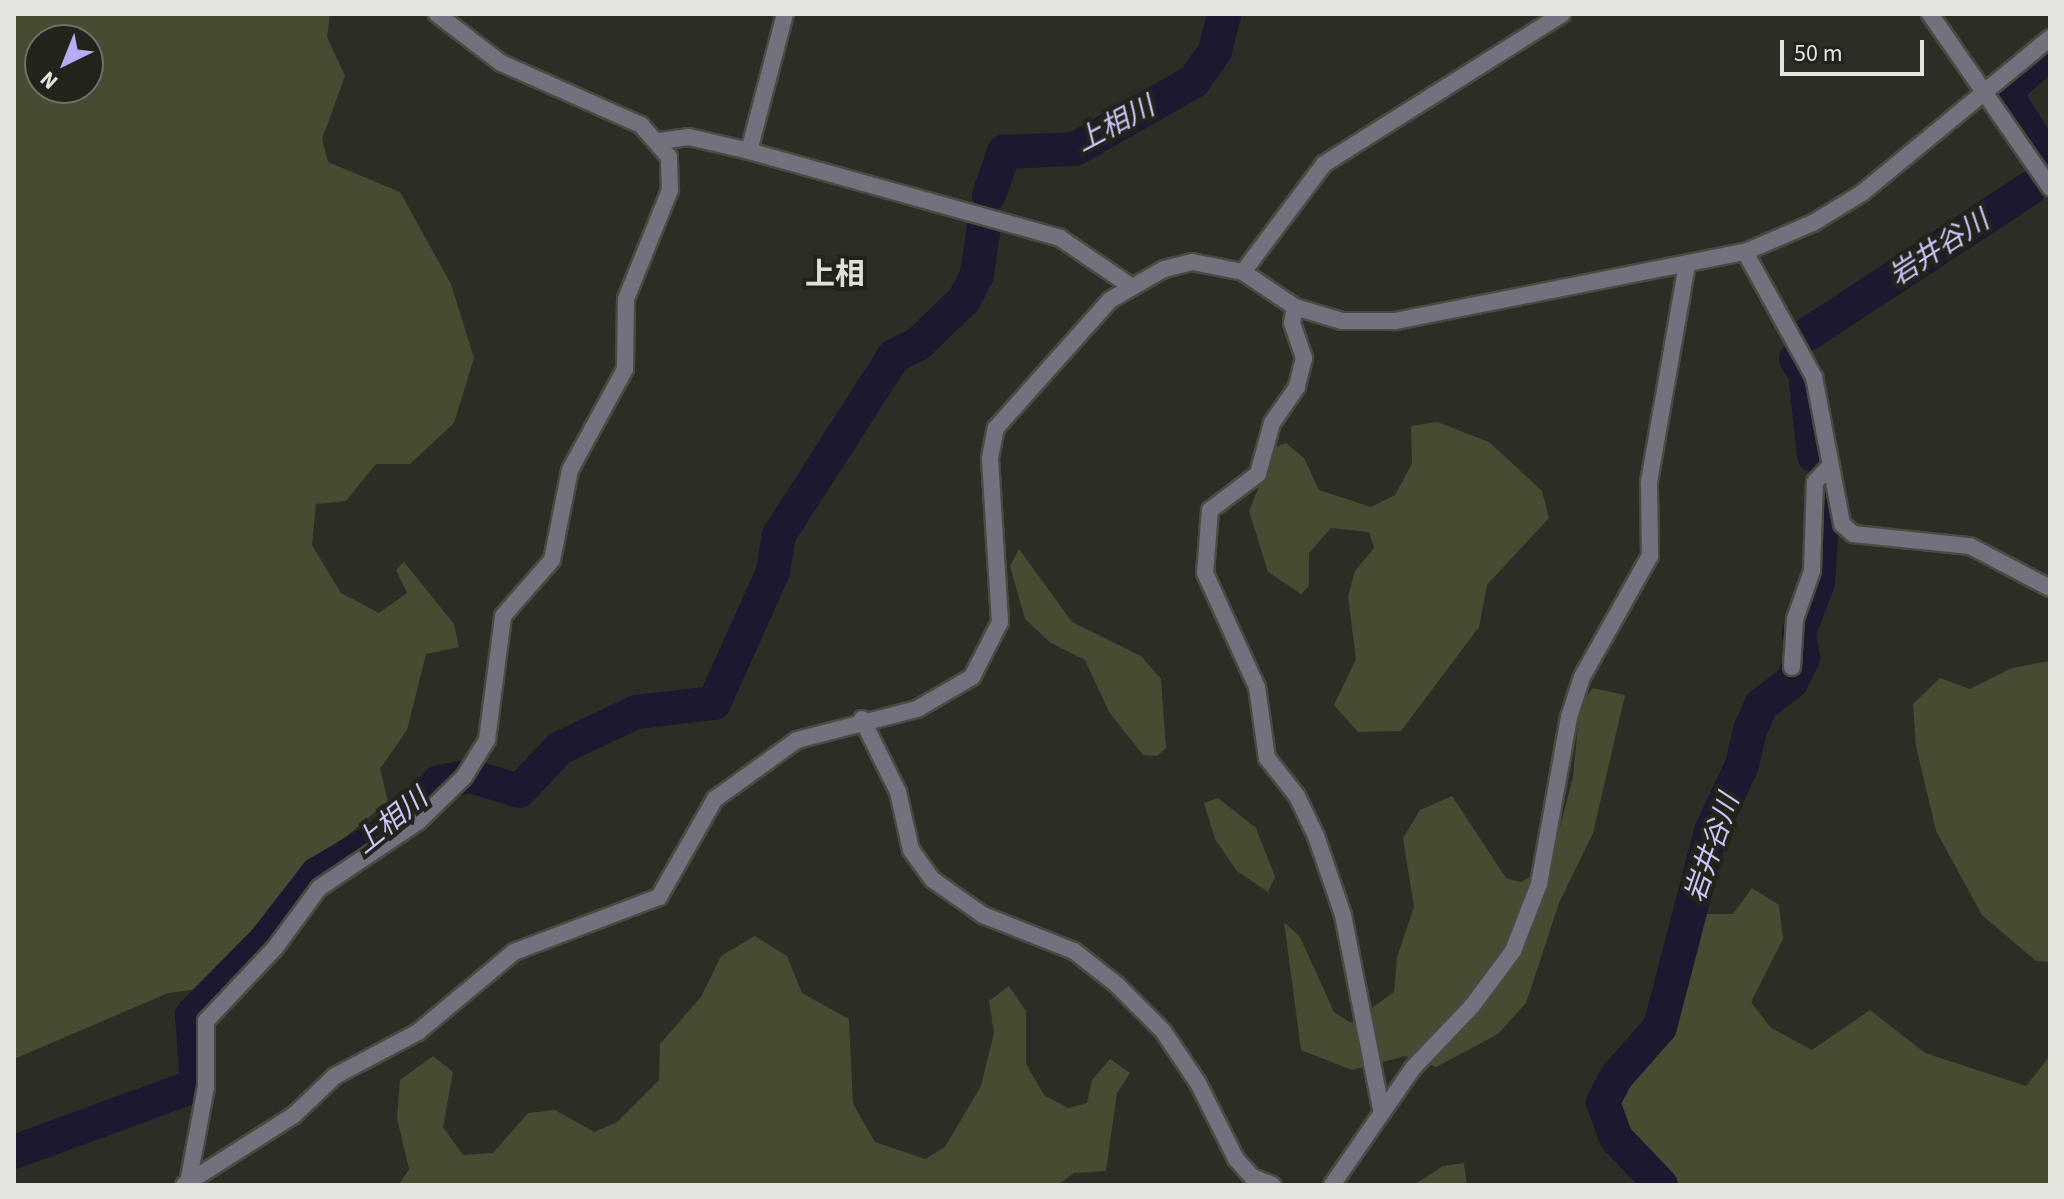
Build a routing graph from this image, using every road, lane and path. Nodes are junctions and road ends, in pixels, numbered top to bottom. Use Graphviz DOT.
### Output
graph roads {
  1 [pos="437,14"];
  2 [pos="785,14"];
  3 [pos="1562,14"];
  4 [pos="1930,14"];
  5 [pos="2050,38"];
  6 [pos="1985,91"];
  7 [pos="660,141"];
  8 [pos="749,151"];
  9 [pos="2050,187"];
  10 [pos="1745,252"];
  11 [pos="1687,265"];
  12 [pos="1243,272"];
  13 [pos="1132,287"];
  14 [pos="1295,307"];
  15 [pos="1831,465"];
  16 [pos="2050,588"];
  17 [pos="1792,667"];
  18 [pos="862,719"];
  19 [pos="1381,1109"];
  20 [pos="187,1182"];
  21 [pos="1273,1185"];
  22 [pos="1332,1185"];
  1 -- 7 [label="street"];
  2 -- 8 [label="street"];
  3 -- 12 [label="street"];
  4 -- 6 [label="street"];
  5 -- 6 [label="street"];
  6 -- 9 [label="street"];
  6 -- 10 [label="street"];
  7 -- 8 [label="street"];
  7 -- 20 [label="street"];
  8 -- 13 [label="street"];
  10 -- 11 [label="street"];
  10 -- 15 [label="street"];
  11 -- 14 [label="street"];
  11 -- 19 [label="street"];
  12 -- 13 [label="street"];
  12 -- 14 [label="street"];
  13 -- 18 [label="street"];
  14 -- 19 [label="street"];
  15 -- 16 [label="street"];
  15 -- 17 [label="street"];
  18 -- 20 [label="street"];
  18 -- 21 [label="street"];
  19 -- 22 [label="street"];
}
